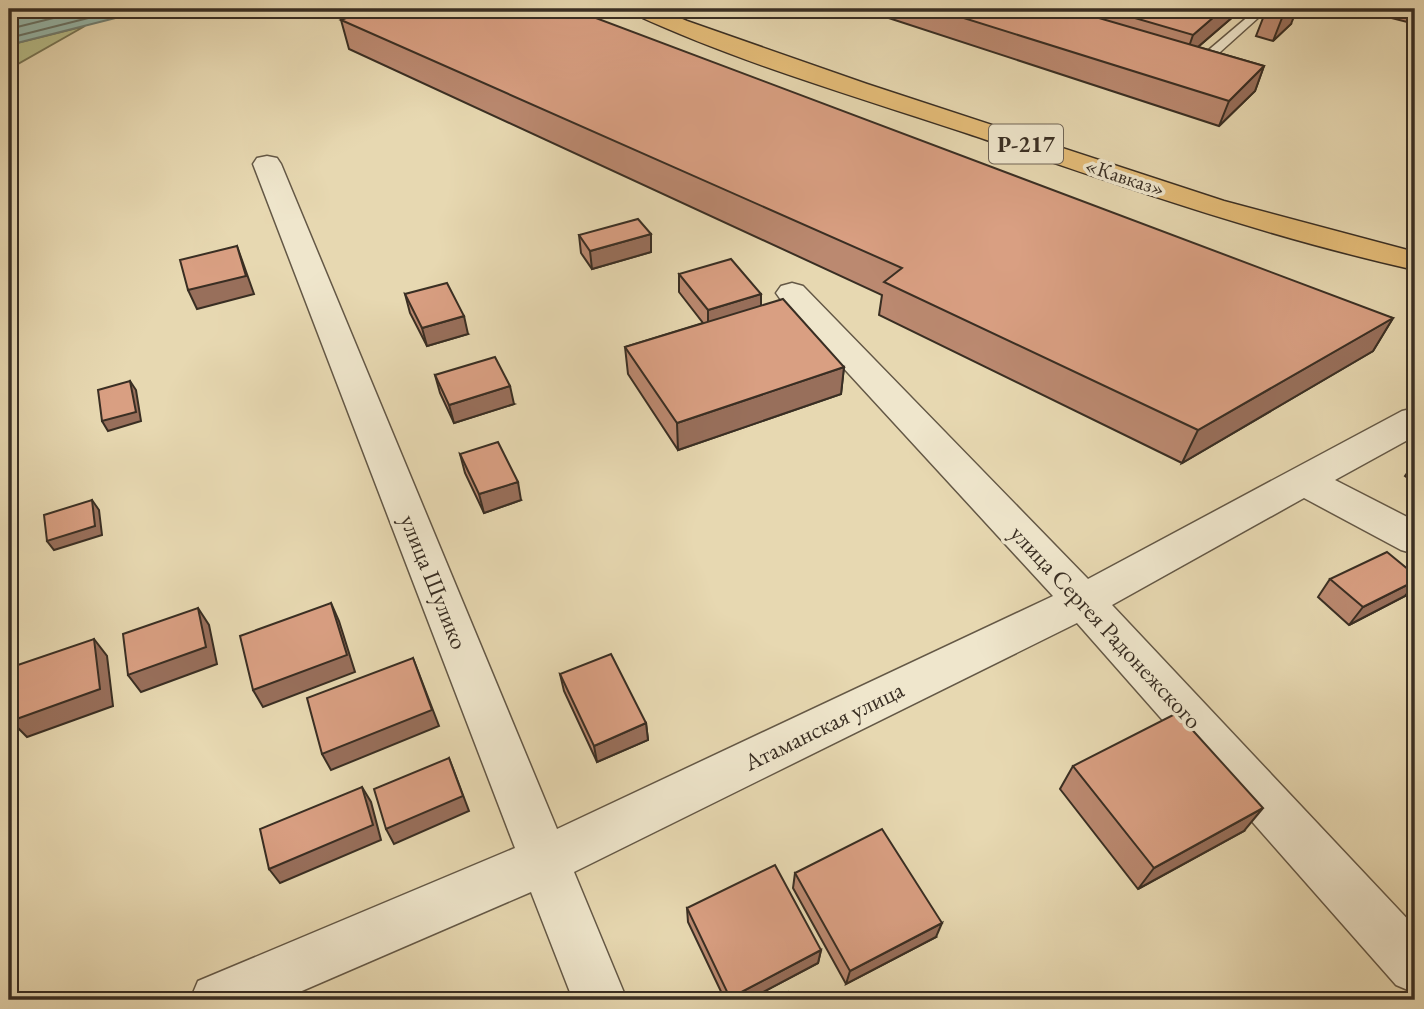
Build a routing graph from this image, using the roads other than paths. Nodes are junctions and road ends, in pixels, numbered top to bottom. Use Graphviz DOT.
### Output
graph roads {
  1 [pos="642,9"];
  2 [pos="673,9"];
  3 [pos="1263,9"];
  4 [pos="1182,64"];
  5 [pos="267,164"];
  6 [pos="1415,247"];
  7 [pos="1415,261"];
  8 [pos="792,293"];
  9 [pos="1415,420"];
  10 [pos="1301,480"];
  11 [pos="1415,539"];
  12 [pos="1083,601"];
  13 [pos="546,860"];
  14 [pos="1415,966"];
  15 [pos="217,1000"];
  16 [pos="600,1000"];
  1 -- 7 [label="main road, «Кавказ» / Р-217"];
  2 -- 6 [label="main road, «Кавказ» / Р-217"];
  3 -- 4 [label="lane"];
  5 -- 13 [label="street, улица Шулико"];
  8 -- 12 [label="street, улица Сергея Радонежского"];
  9 -- 10 [label="street, Атаманская улица"];
  10 -- 11 [label="street"];
  10 -- 12 [label="street, Атаманская улица"];
  12 -- 13 [label="street, Атаманская улица"];
  12 -- 14 [label="street, улица Сергея Радонежского"];
  13 -- 15 [label="street, Атаманская улица"];
  13 -- 16 [label="street, улица Шулико"];
}
